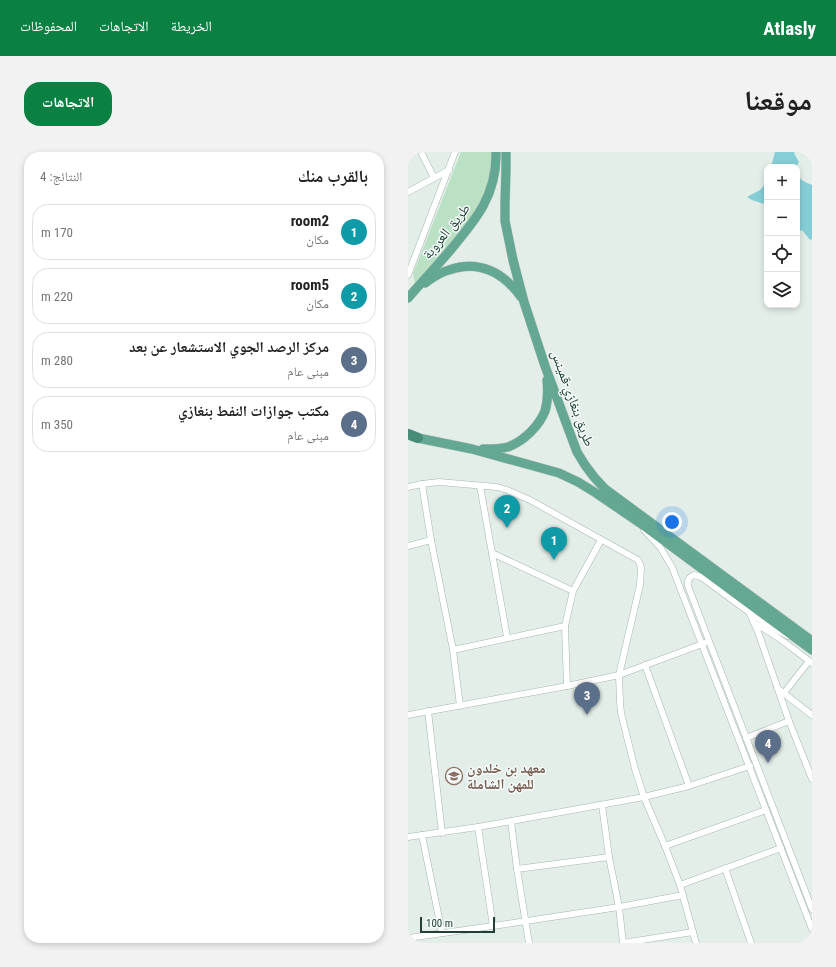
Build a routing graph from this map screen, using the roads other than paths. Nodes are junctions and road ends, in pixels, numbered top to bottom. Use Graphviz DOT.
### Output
graph roads {
  1 [pos="421,152"];
  2 [pos="455,152"];
  3 [pos="496,152"];
  4 [pos="506,152"];
  5 [pos="448,170"];
  6 [pos="434,178"];
  7 [pos="408,192"];
  8 [pos="408,275"];
  9 [pos="416,288"];
  10 [pos="408,298"];
  11 [pos="524,302"];
  12 [pos="545,366"];
  13 [pos="411,436"];
  14 [pos="472,449"];
  15 [pos="422,484"];
  16 [pos="480,486"];
  17 [pos="408,487"];
  18 [pos="640,523"];
  19 [pos="431,540"];
  20 [pos="601,540"];
  21 [pos="408,546"];
  22 [pos="492,553"];
  23 [pos="573,591"];
  24 [pos="749,613"];
  25 [pos="755,624"];
  26 [pos="565,626"];
  27 [pos="507,638"];
  28 [pos="709,641"];
  29 [pos="807,642"];
  30 [pos="702,644"];
  31 [pos="453,650"];
  32 [pos="812,650"];
  33 [pos="810,662"];
  34 [pos="645,665"];
  35 [pos="619,675"];
  36 [pos="567,686"];
  37 [pos="777,688"];
  38 [pos="784,693"];
  39 [pos="460,706"];
  40 [pos="428,711"];
  41 [pos="408,715"];
  42 [pos="812,716"];
  43 [pos="789,721"];
  44 [pos="746,738"];
  45 [pos="809,765"];
  46 [pos="750,766"];
  47 [pos="812,779"];
  48 [pos="689,786"];
  49 [pos="644,797"];
  50 [pos="602,805"];
  51 [pos="766,810"];
  52 [pos="511,821"];
  53 [pos="478,827"];
  54 [pos="442,833"];
  55 [pos="422,835"];
  56 [pos="408,837"];
  57 [pos="665,846"];
  58 [pos="781,848"];
  59 [pos="609,858"];
  60 [pos="793,860"];
  61 [pos="786,862"];
  62 [pos="724,868"];
  63 [pos="516,869"];
  64 [pos="798,873"];
  65 [pos="791,875"];
  66 [pos="680,884"];
  67 [pos="683,895"];
  68 [pos="619,907"];
  69 [pos="812,908"];
  70 [pos="525,921"];
  71 [pos="493,926"];
  72 [pos="812,929"];
  73 [pos="693,932"];
  74 [pos="442,933"];
  75 [pos="408,938"];
  76 [pos="529,943"];
  77 [pos="623,943"];
  78 [pos="696,943"];
  79 [pos="751,943"];
  1 -- 6 [label="street"];
  2 -- 5 [label="street"];
  3 -- 9 [label="main road, طريق العروبة"];
  4 -- 11 [label="main road, طريق بنغازي-قمينس"];
  5 -- 6 [label="street"];
  5 -- 8 [label="street"];
  6 -- 7 [label="street"];
  9 -- 10 [label="main road, طريق العروبة"];
  9 -- 11 [label="main road"];
  11 -- 12 [label="main road, طريق بنغازي-قمينس"];
  12 -- 14 [label="main road"];
  12 -- 29 [label="main road, طريق بنغازي-قمينس"];
  13 -- 14 [label="main road"];
  14 -- 18 [label="main road"];
  15 -- 16 [label="street"];
  15 -- 17 [label="street"];
  15 -- 19 [label="street"];
  16 -- 20 [label="street"];
  16 -- 22 [label="street"];
  18 -- 29 [label="main road"];
  18 -- 30 [label="street"];
  19 -- 21 [label="street"];
  19 -- 31 [label="street"];
  20 -- 23 [label="street"];
  20 -- 35 [label="street"];
  22 -- 23 [label="street"];
  22 -- 27 [label="street"];
  23 -- 26 [label="street"];
  24 -- 25 [label="street"];
  24 -- 28 [label="street"];
  24 -- 29 [label="street"];
  25 -- 33 [label="street"];
  25 -- 37 [label="street"];
  26 -- 27 [label="street"];
  26 -- 36 [label="street"];
  27 -- 31 [label="street"];
  28 -- 30 [label="street"];
  28 -- 44 [label="street"];
  29 -- 32 [label="main road"];
  30 -- 34 [label="street"];
  30 -- 46 [label="street"];
  31 -- 39 [label="street"];
  33 -- 38 [label="street"];
  34 -- 35 [label="street"];
  34 -- 48 [label="street"];
  35 -- 36 [label="street"];
  35 -- 49 [label="street"];
  36 -- 39 [label="street"];
  37 -- 38 [label="street"];
  37 -- 43 [label="street"];
  38 -- 42 [label="street"];
  39 -- 40 [label="street"];
  40 -- 41 [label="street"];
  40 -- 54 [label="street"];
  43 -- 44 [label="street"];
  43 -- 45 [label="street"];
  44 -- 60 [label="street"];
  45 -- 47 [label="street"];
  46 -- 48 [label="street"];
  46 -- 51 [label="street"];
  48 -- 49 [label="street"];
  49 -- 50 [label="street"];
  49 -- 57 [label="street"];
  50 -- 52 [label="street"];
  50 -- 59 [label="street"];
  51 -- 57 [label="street"];
  51 -- 58 [label="street"];
  52 -- 53 [label="street"];
  52 -- 63 [label="street"];
  53 -- 54 [label="street"];
  53 -- 71 [label="street"];
  54 -- 55 [label="street"];
  55 -- 56 [label="street"];
  55 -- 74 [label="street"];
  57 -- 66 [label="street"];
  58 -- 61 [label="street"];
  58 -- 62 [label="street"];
  59 -- 63 [label="street"];
  59 -- 68 [label="street"];
  60 -- 61 [label="street"];
  60 -- 64 [label="street"];
  61 -- 65 [label="street"];
  62 -- 66 [label="street"];
  62 -- 79 [label="street"];
  63 -- 70 [label="street"];
  64 -- 65 [label="street"];
  64 -- 69 [label="street"];
  65 -- 72 [label="street"];
  66 -- 67 [label="street"];
  67 -- 68 [label="street"];
  67 -- 73 [label="street"];
  68 -- 70 [label="street"];
  68 -- 77 [label="street"];
  70 -- 71 [label="street"];
  70 -- 76 [label="street"];
  71 -- 74 [label="street"];
  73 -- 77 [label="street"];
  73 -- 78 [label="street"];
  74 -- 75 [label="street"];
}
